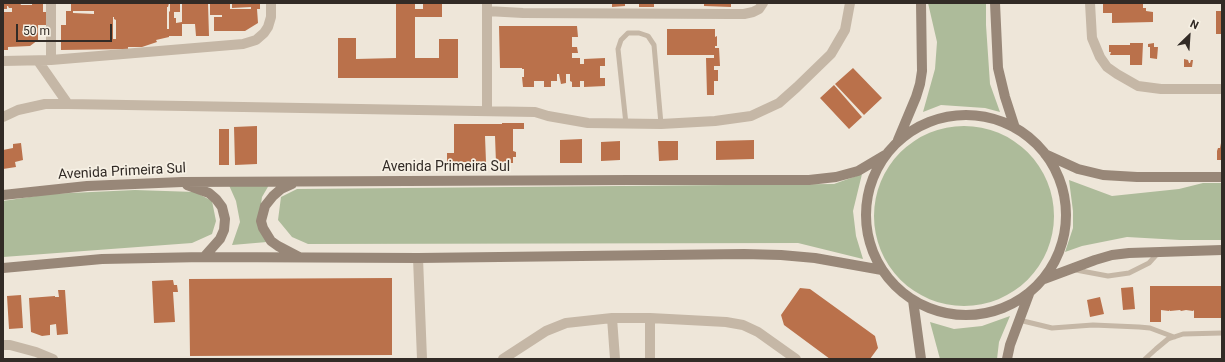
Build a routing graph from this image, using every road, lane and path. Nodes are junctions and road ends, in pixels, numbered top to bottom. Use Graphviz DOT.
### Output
graph roads {
  1 [pos="52,3"];
  2 [pos="271,3"];
  3 [pos="584,3"];
  4 [pos="677,3"];
  5 [pos="763,3"];
  6 [pos="850,3"];
  7 [pos="922,3"];
  8 [pos="995,3"];
  9 [pos="1090,3"];
  10 [pos="487,7"];
  11 [pos="584,14"];
  12 [pos="677,14"];
  13 [pos="51,60"];
  14 [pos="3,61"];
  15 [pos="38,61"];
  16 [pos="1222,89"];
  17 [pos="68,104"];
  18 [pos="487,111"];
  19 [pos="3,117"];
  20 [pos="626,124"];
  21 [pos="661,124"];
  22 [pos="1015,128"];
  23 [pos="898,140"];
  24 [pos="1045,154"];
  25 [pos="885,155"];
  26 [pos="1222,177"];
  27 [pos="182,182"];
  28 [pos="294,183"];
  29 [pos="3,195"];
  30 [pos="1222,250"];
  31 [pos="1159,252"];
  32 [pos="204,257"];
  33 [pos="301,258"];
  34 [pos="418,258"];
  35 [pos="3,268"];
  36 [pos="1071,269"];
  37 [pos="882,270"];
  38 [pos="1044,279"];
  39 [pos="1029,294"];
  40 [pos="913,300"];
  41 [pos="612,318"];
  42 [pos="650,318"];
  43 [pos="1019,320"];
  44 [pos="1222,333"];
  45 [pos="1174,337"];
  46 [pos="3,345"];
  47 [pos="53,359"];
  48 [pos="422,359"];
  49 [pos="504,359"];
  50 [pos="615,359"];
  51 [pos="650,359"];
  52 [pos="796,359"];
  53 [pos="921,359"];
  54 [pos="1008,359"];
  55 [pos="1145,359"];
  1 -- 13 [label="street"];
  2 -- 13 [label="street"];
  3 -- 11 [label="street"];
  4 -- 12 [label="street"];
  5 -- 12 [label="street"];
  6 -- 21 [label="street"];
  7 -- 23 [label="main road"];
  8 -- 22 [label="main road"];
  9 -- 16 [label="street"];
  10 -- 11 [label="street"];
  10 -- 18 [label="street"];
  11 -- 12 [label="street"];
  13 -- 15 [label="street"];
  14 -- 15 [label="street"];
  15 -- 17 [label="street"];
  17 -- 18 [label="street"];
  17 -- 19 [label="street"];
  18 -- 20 [label="street"];
  20 -- 21 [label="street"];
  20 -- 21 [label="lane"];
  22 -- 23 [label="main road"];
  22 -- 24 [label="main road"];
  23 -- 25 [label="main road"];
  24 -- 26 [label="main road"];
  24 -- 38 [label="main road"];
  25 -- 28 [label="main road, Avenida Primeira Sul"];
  25 -- 37 [label="main road"];
  27 -- 28 [label="main road, Avenida Primeira Sul"];
  27 -- 29 [label="main road, Avenida Primeira Sul"];
  27 -- 32 [label="main road"];
  28 -- 33 [label="main road"];
  30 -- 31 [label="main road"];
  31 -- 36 [label="main road"];
  31 -- 36 [label="lane"];
  32 -- 33 [label="main road"];
  32 -- 35 [label="main road"];
  33 -- 34 [label="main road"];
  34 -- 37 [label="main road"];
  34 -- 48 [label="street"];
  36 -- 38 [label="main road"];
  37 -- 40 [label="main road"];
  38 -- 39 [label="main road"];
  39 -- 40 [label="main road"];
  39 -- 43 [label="main road"];
  40 -- 53 [label="main road"];
  41 -- 42 [label="street"];
  41 -- 49 [label="street"];
  41 -- 50 [label="street"];
  42 -- 51 [label="street"];
  42 -- 52 [label="street"];
  43 -- 45 [label="lane"];
  43 -- 54 [label="main road"];
  44 -- 45 [label="lane"];
  45 -- 55 [label="lane"];
  46 -- 47 [label="street"];
}
